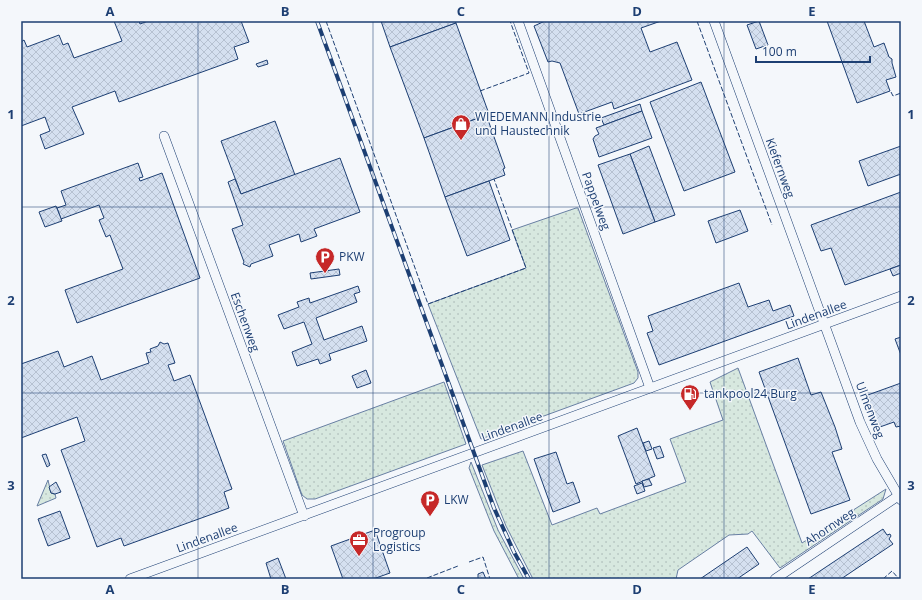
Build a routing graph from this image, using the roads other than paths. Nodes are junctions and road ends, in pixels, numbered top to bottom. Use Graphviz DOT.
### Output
graph roads {
  1 [pos="518,21"];
  2 [pos="714,21"];
  3 [pos="164,136"];
  4 [pos="901,296"];
  5 [pos="825,324"];
  6 [pos="650,388"];
  7 [pos="900,498"];
  8 [pos="304,516"];
  9 [pos="130,579"];
  10 [pos="776,579"];
  1 -- 6 [label="street, Pappelweg"];
  2 -- 5 [label="street, Kiefernweg"];
  3 -- 8 [label="street, Eschenweg"];
  4 -- 5 [label="street, Lindenallee"];
  5 -- 6 [label="street, Lindenallee"];
  5 -- 7 [label="street, Ulmenweg"];
  6 -- 8 [label="street, Lindenallee"];
  7 -- 10 [label="street, Ahornweg"];
  8 -- 9 [label="street, Lindenallee"];
}
